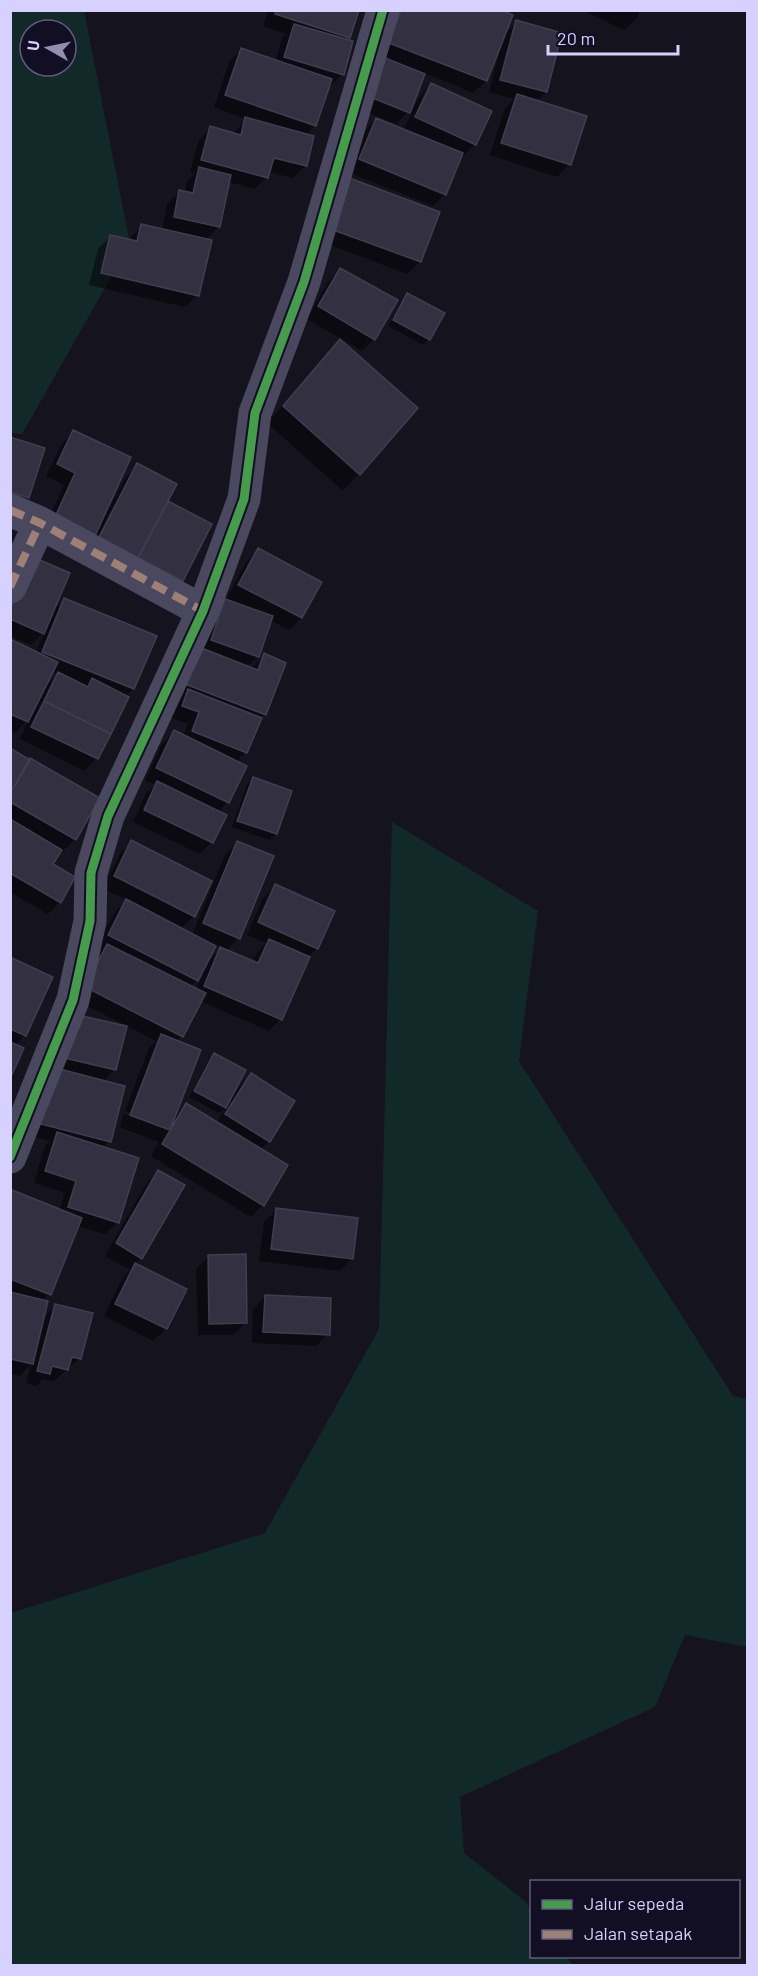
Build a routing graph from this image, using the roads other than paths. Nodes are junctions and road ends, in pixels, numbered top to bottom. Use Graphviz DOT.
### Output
graph roads {
  1 [pos="383,10"];
  2 [pos="10,510"];
  3 [pos="40,523"];
  4 [pos="10,587"];
  5 [pos="203,611"];
  6 [pos="10,1157"];
  1 -- 5 [label="street"];
  2 -- 3 [label="street"];
  3 -- 4 [label="street"];
  3 -- 5 [label="street"];
  5 -- 6 [label="street"];
}
